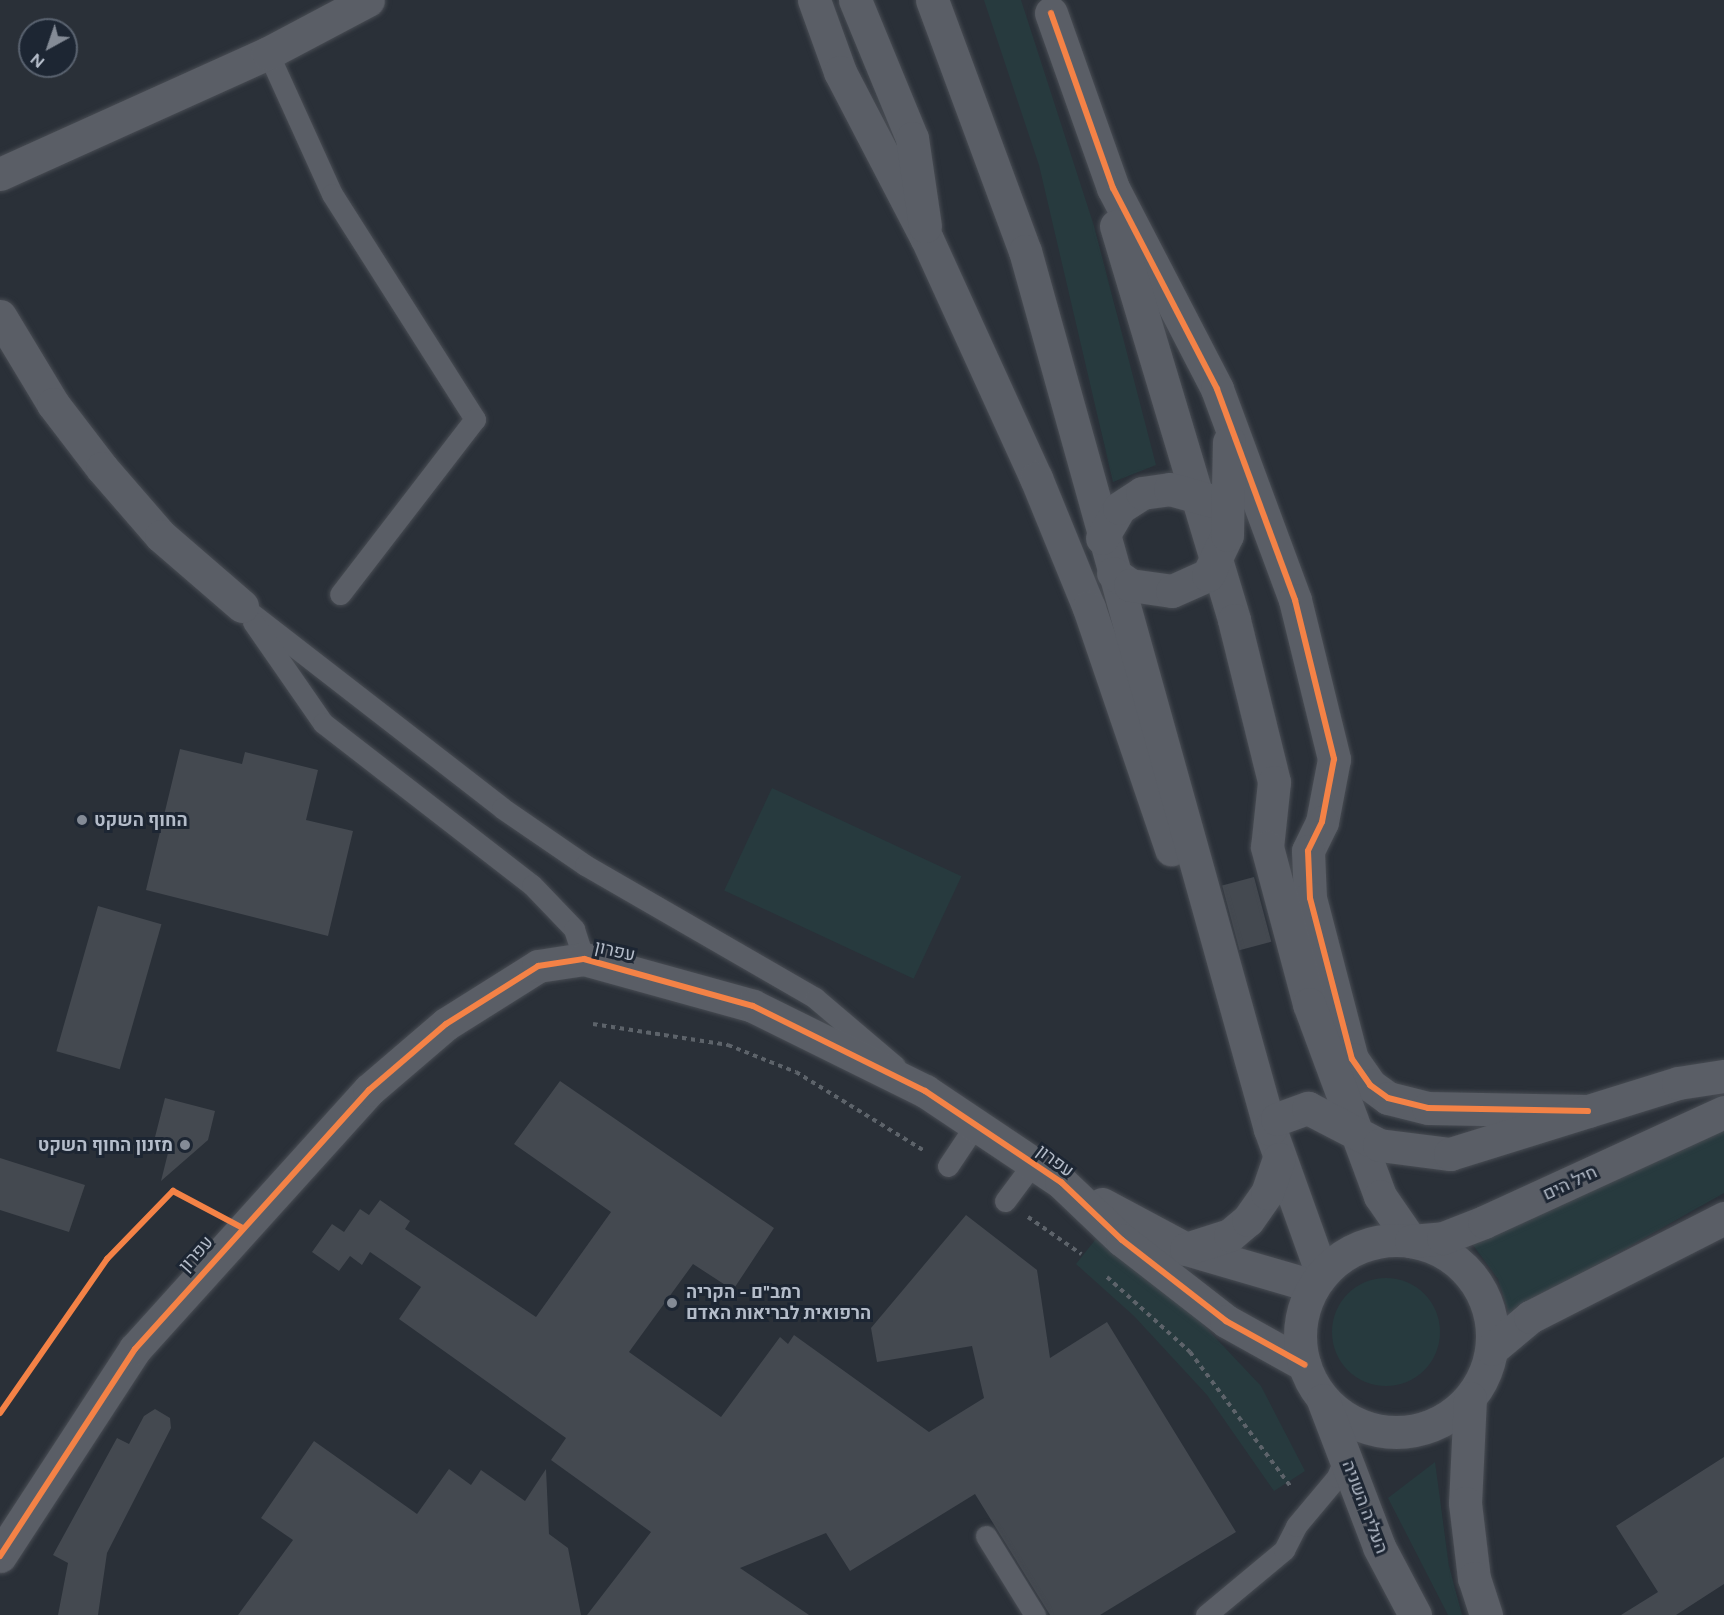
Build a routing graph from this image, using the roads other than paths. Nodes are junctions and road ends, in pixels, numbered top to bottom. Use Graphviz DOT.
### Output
graph roads {
  1 [pos="368,0"];
  2 [pos="814,0"];
  3 [pos="855,0"];
  4 [pos="932,0"];
  5 [pos="1049,7"];
  6 [pos="268,52"];
  7 [pos="0,174"];
  8 [pos="927,239"];
  9 [pos="0,316"];
  10 [pos="1217,389"];
  11 [pos="1195,495"];
  12 [pos="1230,511"];
  13 [pos="1102,538"];
  14 [pos="1217,561"];
  15 [pos="1113,573"];
  16 [pos="1286,576"];
  17 [pos="340,594"];
  18 [pos="242,606"];
  19 [pos="1274,782"];
  20 [pos="1308,851"];
  21 [pos="584,959"];
  22 [pos="1235,1008"];
  23 [pos="1724,1062"];
  24 [pos="1724,1076"];
  25 [pos="1678,1083"];
  26 [pos="925,1091"];
  27 [pos="1588,1111"];
  28 [pos="1724,1112"];
  29 [pos="976,1124"];
  30 [pos="1353,1132"];
  31 [pos="1274,1144"];
  32 [pos="1034,1162"];
  33 [pos="948,1166"];
  34 [pos="1061,1182"];
  35 [pos="1005,1201"];
  36 [pos="1724,1218"];
  37 [pos="1411,1241"];
  38 [pos="1186,1250"];
  39 [pos="1318,1280"];
  40 [pos="1492,1349"];
  41 [pos="1305,1365"];
  42 [pos="1321,1395"];
  43 [pos="1470,1398"];
  44 [pos="1345,1456"];
  45 [pos="986,1536"];
  46 [pos="1379,1547"];
  47 [pos="1,1550"];
  48 [pos="1035,1615"];
  49 [pos="1206,1615"];
  50 [pos="1399,1615"];
  51 [pos="1415,1615"];
  52 [pos="1486,1615"];
  1 -- 6 [label="street"];
  2 -- 8 [label="street"];
  3 -- 8 [label="street"];
  4 -- 13 [label="street"];
  5 -- 10 [label="street"];
  5 -- 11 [label="street"];
  6 -- 7 [label="street"];
  6 -- 17 [label="lane"];
  8 -- 22 [label="street"];
  9 -- 18 [label="street"];
  10 -- 12 [label="street"];
  10 -- 16 [label="street"];
  11 -- 12 [label="street"];
  11 -- 13 [label="street"];
  11 -- 14 [label="street"];
  12 -- 14 [label="street"];
  12 -- 16 [label="street"];
  13 -- 15 [label="street"];
  14 -- 15 [label="street"];
  14 -- 19 [label="street"];
  15 -- 22 [label="street"];
  16 -- 20 [label="street"];
  18 -- 21 [label="lane"];
  18 -- 26 [label="lane"];
  19 -- 20 [label="street"];
  19 -- 30 [label="street"];
  20 -- 27 [label="street"];
  21 -- 26 [label="street, עפרון"];
  21 -- 47 [label="street, עפרון"];
  22 -- 31 [label="street"];
  23 -- 25 [label="lane"];
  24 -- 25 [label="street"];
  25 -- 27 [label="street"];
  26 -- 29 [label="street, עפרון"];
  27 -- 30 [label="street"];
  28 -- 37 [label="street, חיל הים"];
  29 -- 32 [label="street, עפרון"];
  29 -- 33 [label="lane"];
  30 -- 31 [label="street"];
  30 -- 37 [label="street"];
  31 -- 38 [label="street"];
  31 -- 39 [label="street"];
  32 -- 34 [label="street, עפרון"];
  32 -- 35 [label="lane"];
  34 -- 38 [label="street"];
  34 -- 41 [label="street, עפרון"];
  36 -- 40 [label="street"];
  37 -- 39 [label="street"];
  37 -- 40 [label="street"];
  38 -- 39 [label="street"];
  39 -- 41 [label="street"];
  40 -- 43 [label="street"];
  41 -- 42 [label="street"];
  42 -- 43 [label="street"];
  42 -- 44 [label="street, העליה השניה"];
  43 -- 52 [label="street"];
  44 -- 46 [label="street, העליה השניה"];
  44 -- 49 [label="lane"];
  45 -- 48 [label="lane"];
  46 -- 50 [label="lane"];
  46 -- 51 [label="street, העליה השניה"];
}
